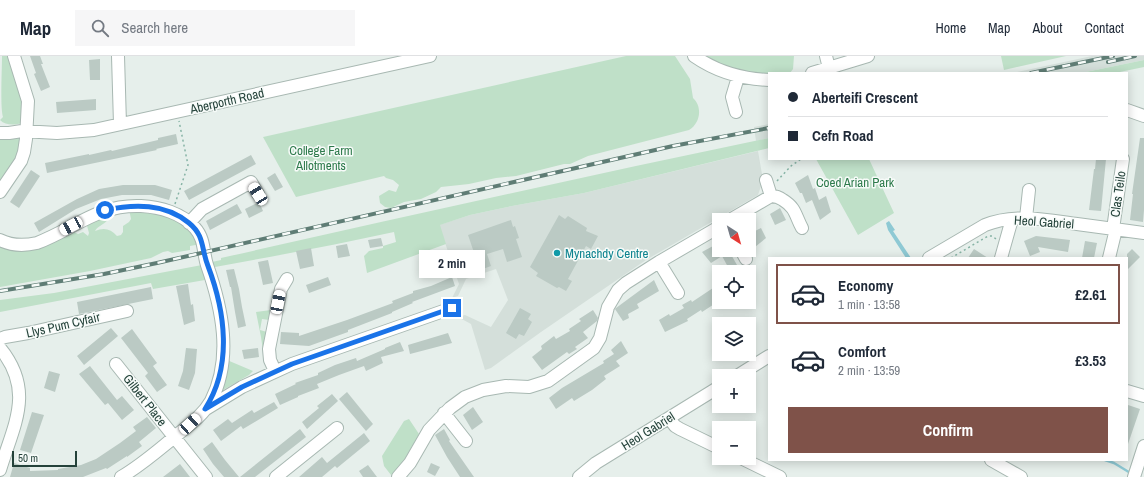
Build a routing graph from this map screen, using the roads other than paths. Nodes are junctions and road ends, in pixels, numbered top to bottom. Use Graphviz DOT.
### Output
graph roads {
  1 [pos="14,56"];
  2 [pos="118,56"];
  3 [pos="430,56"];
  4 [pos="694,56"];
  5 [pos="826,56"];
  6 [pos="868,56"];
  7 [pos="829,68"];
  8 [pos="815,72"];
  9 [pos="738,76"];
  10 [pos="768,80"];
  11 [pos="1128,110"];
  12 [pos="736,112"];
  13 [pos="1144,116"];
  14 [pos="0,124"];
  15 [pos="120,124"];
  16 [pos="0,133"];
  17 [pos="25,134"];
  18 [pos="1122,160"];
  19 [pos="1029,190"];
  20 [pos="0,192"];
  21 [pos="258,194"];
  22 [pos="739,213"];
  23 [pos="1026,218"];
  24 [pos="1012,219"];
  25 [pos="189,223"];
  26 [pos="802,228"];
  27 [pos="1115,229"];
  28 [pos="712,231"];
  29 [pos="1144,233"];
  30 [pos="0,240"];
  31 [pos="1003,252"];
  32 [pos="931,257"];
  33 [pos="1109,257"];
  34 [pos="659,262"];
  35 [pos="287,279"];
  36 [pos="678,293"];
  37 [pos="452,308"];
  38 [pos="127,311"];
  39 [pos="0,339"];
  40 [pos="0,348"];
  41 [pos="768,357"];
  42 [pos="116,364"];
  43 [pos="748,369"];
  44 [pos="275,371"];
  45 [pos="712,391"];
  46 [pos="1128,391"];
  47 [pos="1144,396"];
  48 [pos="205,409"];
  49 [pos="444,413"];
  50 [pos="669,418"];
  51 [pos="337,428"];
  52 [pos="175,437"];
  53 [pos="466,441"];
  54 [pos="712,445"];
  55 [pos="1144,446"];
  56 [pos="993,461"];
  57 [pos="755,465"];
  58 [pos="0,470"];
  59 [pos="1136,473"];
  60 [pos="121,477"];
  61 [pos="206,477"];
  62 [pos="276,477"];
  63 [pos="398,477"];
  64 [pos="579,477"];
  65 [pos="780,477"];
  66 [pos="1021,477"];
  1 -- 17 [label="street"];
  2 -- 15 [label="street"];
  3 -- 15 [label="street, Aberporth Road"];
  4 -- 9 [label="street"];
  5 -- 7 [label="street"];
  6 -- 7 [label="street"];
  7 -- 8 [label="street"];
  9 -- 10 [label="street"];
  9 -- 12 [label="street"];
  11 -- 13 [label="street"];
  14 -- 17 [label="street, Aberporth Road"];
  15 -- 17 [label="street, Aberporth Road"];
  16 -- 17 [label="street, Aberporth Road"];
  17 -- 20 [label="street"];
  18 -- 27 [label="street, Clas Teilo"];
  19 -- 23 [label="street"];
  21 -- 25 [label="street"];
  22 -- 26 [label="street"];
  23 -- 24 [label="street, Heol Gabriel"];
  23 -- 27 [label="street, Heol Gabriel"];
  24 -- 31 [label="street"];
  24 -- 32 [label="street, Heol Gabriel"];
  25 -- 30 [label="street"];
  25 -- 48 [label="street"];
  27 -- 29 [label="street, Heol Gabriel"];
  27 -- 33 [label="street, Clas Teilo"];
  28 -- 34 [label="street"];
  34 -- 36 [label="street"];
  34 -- 49 [label="street"];
  35 -- 44 [label="street"];
  37 -- 44 [label="street"];
  38 -- 39 [label="street, Llys Pum Cyfair"];
  40 -- 58 [label="street"];
  41 -- 43 [label="street"];
  42 -- 52 [label="street, Gilbert Place"];
  44 -- 48 [label="street"];
  45 -- 50 [label="street, Heol Gabriel"];
  46 -- 47 [label="street"];
  48 -- 52 [label="street"];
  49 -- 53 [label="street"];
  49 -- 63 [label="street"];
  50 -- 54 [label="street"];
  50 -- 64 [label="street, Heol Gabriel"];
  51 -- 62 [label="street"];
  52 -- 60 [label="street"];
  52 -- 61 [label="street, Gilbert Place"];
  55 -- 59 [label="street"];
  56 -- 66 [label="street"];
  57 -- 65 [label="street"];
}
